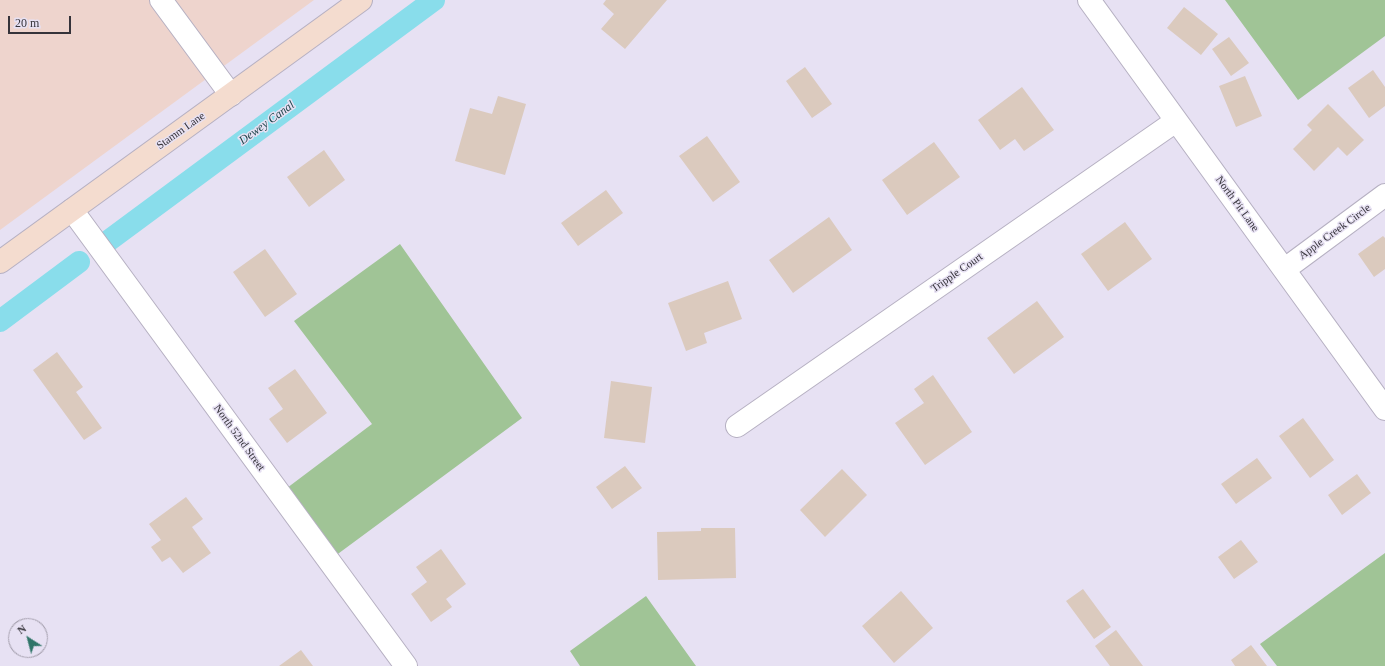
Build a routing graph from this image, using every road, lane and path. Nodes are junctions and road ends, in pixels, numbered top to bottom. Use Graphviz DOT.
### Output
graph roads {
  1 [pos="161,0"];
  2 [pos="361,0"];
  3 [pos="1089,0"];
  4 [pos="231,96"];
  5 [pos="1176,121"];
  6 [pos="1385,195"];
  7 [pos="72,210"];
  8 [pos="0,262"];
  9 [pos="1284,269"];
  10 [pos="1385,409"];
  11 [pos="737,426"];
  12 [pos="406,666"];
  1 -- 4 [label="street"];
  2 -- 4 [label="street, Stamm Lane"];
  3 -- 5 [label="street, North Pit Lane"];
  4 -- 7 [label="street, Stamm Lane"];
  5 -- 9 [label="street, North Pit Lane"];
  5 -- 11 [label="street, Tripple Court"];
  6 -- 9 [label="street, Apple Creek Circle"];
  7 -- 8 [label="street, Stamm Lane"];
  7 -- 12 [label="street, North 52nd Street"];
  9 -- 10 [label="street, North Pit Lane"];
}
